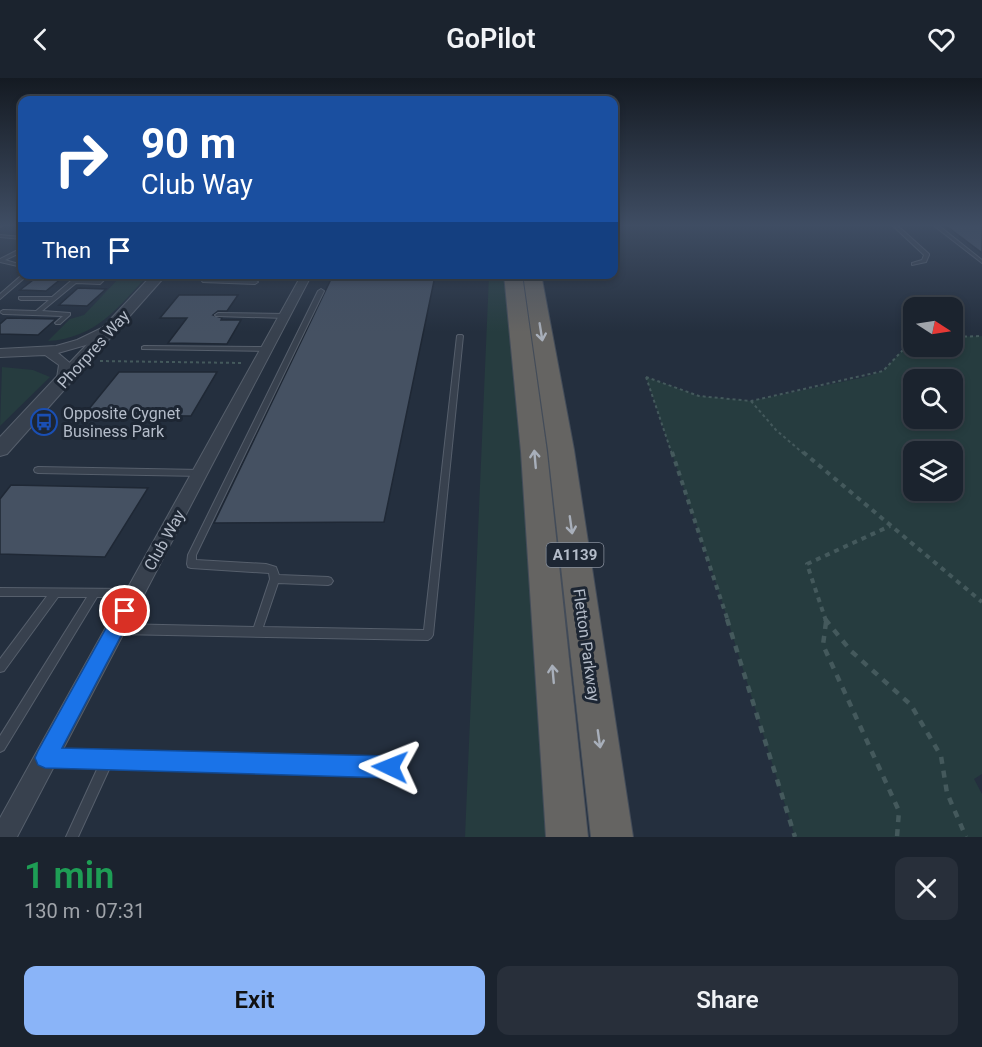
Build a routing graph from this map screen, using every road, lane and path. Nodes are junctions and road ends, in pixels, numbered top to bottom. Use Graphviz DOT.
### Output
graph roads {
  1 [pos="924,260"];
  2 [pos="0,261"];
  3 [pos="914,264"];
  4 [pos="18,266"];
  5 [pos="21,279"];
  6 [pos="77,279"];
  7 [pos="103,279"];
  8 [pos="157,279"];
  9 [pos="206,279"];
  10 [pos="304,279"];
  11 [pos="514,279"];
  12 [pos="533,279"];
  13 [pos="75,281"];
  14 [pos="255,282"];
  15 [pos="321,291"];
  16 [pos="0,297"];
  17 [pos="21,298"];
  18 [pos="54,299"];
  19 [pos="137,301"];
  20 [pos="3,312"];
  21 [pos="37,313"];
  22 [pos="218,315"];
  23 [pos="285,316"];
  24 [pos="58,323"];
  25 [pos="113,324"];
  26 [pos="460,336"];
  27 [pos="982,336"];
  28 [pos="963,337"];
  29 [pos="144,348"];
  30 [pos="903,351"];
  31 [pos="0,353"];
  32 [pos="50,353"];
  33 [pos="264,357"];
  34 [pos="87,361"];
  35 [pos="60,384"];
  36 [pos="751,401"];
  37 [pos="0,449"];
  38 [pos="38,470"];
  39 [pos="201,472"];
  40 [pos="890,526"];
  41 [pos="275,579"];
  42 [pos="328,581"];
  43 [pos="0,592"];
  44 [pos="55,593"];
  45 [pos="94,593"];
  46 [pos="135,593"];
  47 [pos="982,602"];
  48 [pos="826,622"];
  49 [pos="115,629"];
  50 [pos="257,631"];
  51 [pos="0,667"];
  52 [pos="0,746"];
  53 [pos="45,758"];
  54 [pos="108,759"];
  55 [pos="390,767"];
  56 [pos="3,837"];
  57 [pos="72,837"];
  58 [pos="567,837"];
  59 [pos="612,837"];
  60 [pos="795,837"];
  61 [pos="897,837"];
  62 [pos="966,837"];
  1 -- 3 [label="lane"];
  2 -- 4 [label="lane"];
  5 -- 16 [label="lane"];
  6 -- 13 [label="lane"];
  7 -- 13 [label="lane"];
  8 -- 19 [label="street, Phorpres Way"];
  9 -- 14 [label="lane"];
  10 -- 23 [label="street, Club Way"];
  58 -- 11 [label="highway, Fletton Parkway / A1139, one-way"];
  12 -- 59 [label="highway, Fletton Parkway / A1139, one-way"];
  13 -- 18 [label="lane"];
  15 -- 41 [label="lane"];
  17 -- 18 [label="lane"];
  18 -- 21 [label="lane"];
  19 -- 25 [label="street, Phorpres Way"];
  19 -- 34 [label="street"];
  20 -- 21 [label="lane"];
  21 -- 24 [label="lane"];
  22 -- 23 [label="lane"];
  23 -- 33 [label="street, Club Way"];
  25 -- 32 [label="street"];
  25 -- 35 [label="street, Phorpres Way"];
  26 -- 50 [label="lane"];
  27 -- 28 [label="path"];
  29 -- 33 [label="lane"];
  30 -- 36 [label="path"];
  31 -- 32 [label="street"];
  32 -- 35 [label="street"];
  33 -- 34 [label="path"];
  33 -- 39 [label="street, Club Way"];
  34 -- 35 [label="street"];
  35 -- 37 [label="street, Phorpres Way"];
  36 -- 40 [label="path"];
  36 -- 60 [label="path"];
  38 -- 39 [label="lane"];
  39 -- 46 [label="street, Club Way"];
  40 -- 47 [label="path"];
  40 -- 48 [label="path"];
  41 -- 42 [label="lane"];
  41 -- 50 [label="lane"];
  43 -- 44 [label="lane"];
  44 -- 45 [label="lane"];
  44 -- 51 [label="lane"];
  45 -- 46 [label="lane"];
  45 -- 52 [label="lane"];
  46 -- 49 [label="street, Club Way"];
  48 -- 61 [label="path"];
  48 -- 62 [label="path"];
  49 -- 50 [label="lane"];
  49 -- 53 [label="street, Club Way"];
  53 -- 54 [label="lane"];
  53 -- 56 [label="street, Club Way"];
  54 -- 55 [label="lane"];
  54 -- 57 [label="lane"];
}
